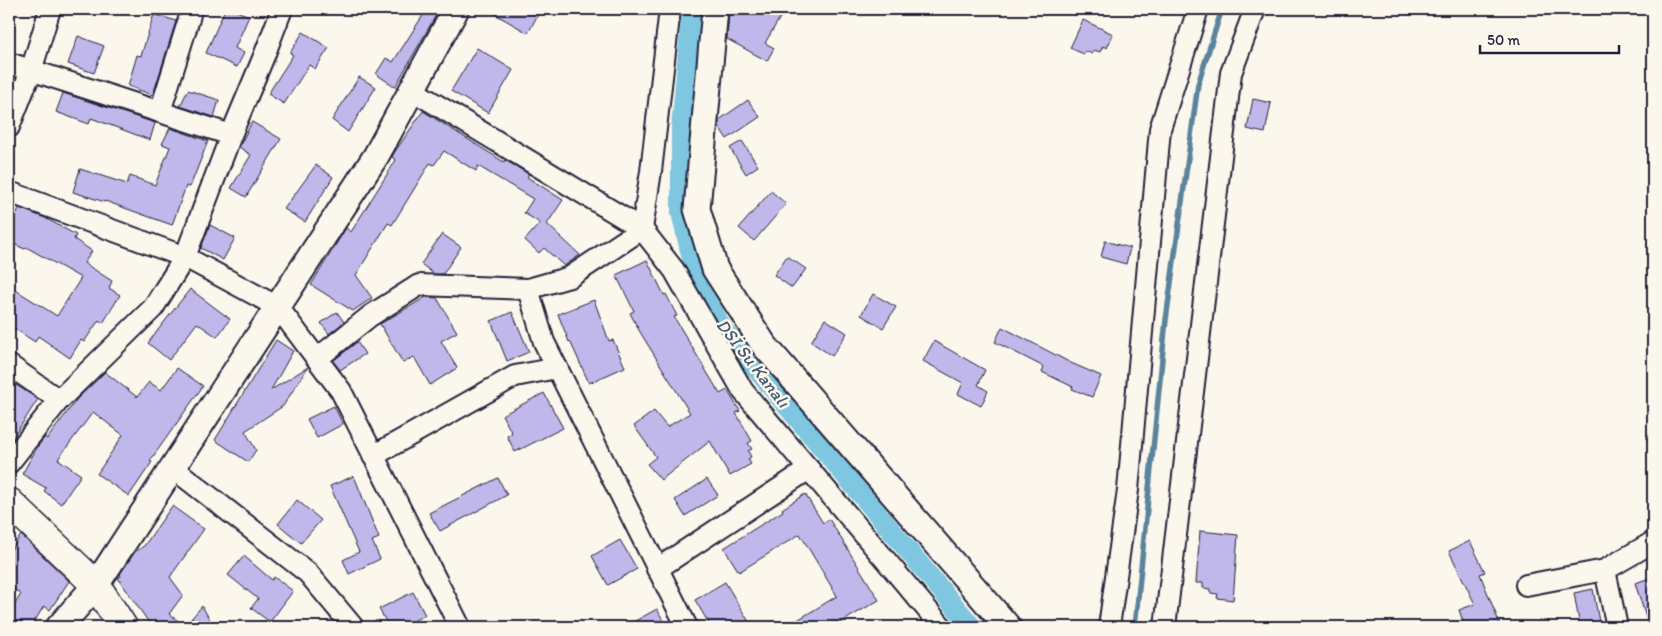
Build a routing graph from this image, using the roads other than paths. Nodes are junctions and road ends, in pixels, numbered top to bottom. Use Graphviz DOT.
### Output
graph roads {
  1 [pos="50,9"];
  2 [pos="191,9"];
  3 [pos="282,9"];
  4 [pos="670,9"];
  5 [pos="715,9"];
  6 [pos="1198,9"];
  7 [pos="1255,9"];
  8 [pos="453,10"];
  9 [pos="9,63"];
  10 [pos="31,71"];
  11 [pos="412,90"];
  12 [pos="160,112"];
  13 [pos="9,127"];
  14 [pos="231,135"];
  15 [pos="9,192"];
  16 [pos="642,229"];
  17 [pos="185,257"];
  18 [pos="528,289"];
  19 [pos="278,307"];
  20 [pos="318,358"];
  21 [pos="9,365"];
  22 [pos="557,368"];
  23 [pos="59,400"];
  24 [pos="373,456"];
  25 [pos="9,462"];
  26 [pos="174,468"];
  27 [pos="809,469"];
  28 [pos="9,502"];
  29 [pos="1653,542"];
  30 [pos="657,569"];
  31 [pos="1605,570"];
  32 [pos="96,584"];
  33 [pos="1526,585"];
  34 [pos="59,627"];
  35 [pos="123,627"];
  36 [pos="353,627"];
  37 [pos="460,627"];
  38 [pos="686,627"];
  39 [pos="942,627"];
  40 [pos="1008,627"];
  41 [pos="1109,627"];
  42 [pos="1165,627"];
  43 [pos="1617,627"];
  1 -- 10 [label="street"];
  2 -- 12 [label="street"];
  3 -- 14 [label="street"];
  4 -- 16 [label="street"];
  5 -- 40 [label="street"];
  6 -- 41 [label="street"];
  7 -- 42 [label="street"];
  8 -- 11 [label="street"];
  9 -- 10 [label="street"];
  10 -- 12 [label="street"];
  10 -- 13 [label="street"];
  11 -- 16 [label="street"];
  11 -- 19 [label="street"];
  12 -- 14 [label="street"];
  14 -- 17 [label="street"];
  15 -- 17 [label="street"];
  16 -- 18 [label="street"];
  16 -- 27 [label="street"];
  17 -- 19 [label="street"];
  17 -- 23 [label="street"];
  18 -- 20 [label="street"];
  18 -- 22 [label="street"];
  19 -- 20 [label="street"];
  19 -- 26 [label="street"];
  20 -- 24 [label="street"];
  21 -- 23 [label="street"];
  22 -- 24 [label="street"];
  22 -- 30 [label="street"];
  23 -- 25 [label="street"];
  24 -- 37 [label="street"];
  26 -- 32 [label="street"];
  26 -- 36 [label="street"];
  27 -- 30 [label="street"];
  27 -- 39 [label="street"];
  28 -- 32 [label="main road"];
  29 -- 31 [label="street"];
  30 -- 38 [label="street"];
  31 -- 33 [label="street"];
  31 -- 43 [label="street"];
  32 -- 34 [label="street"];
  32 -- 35 [label="main road"];
}
